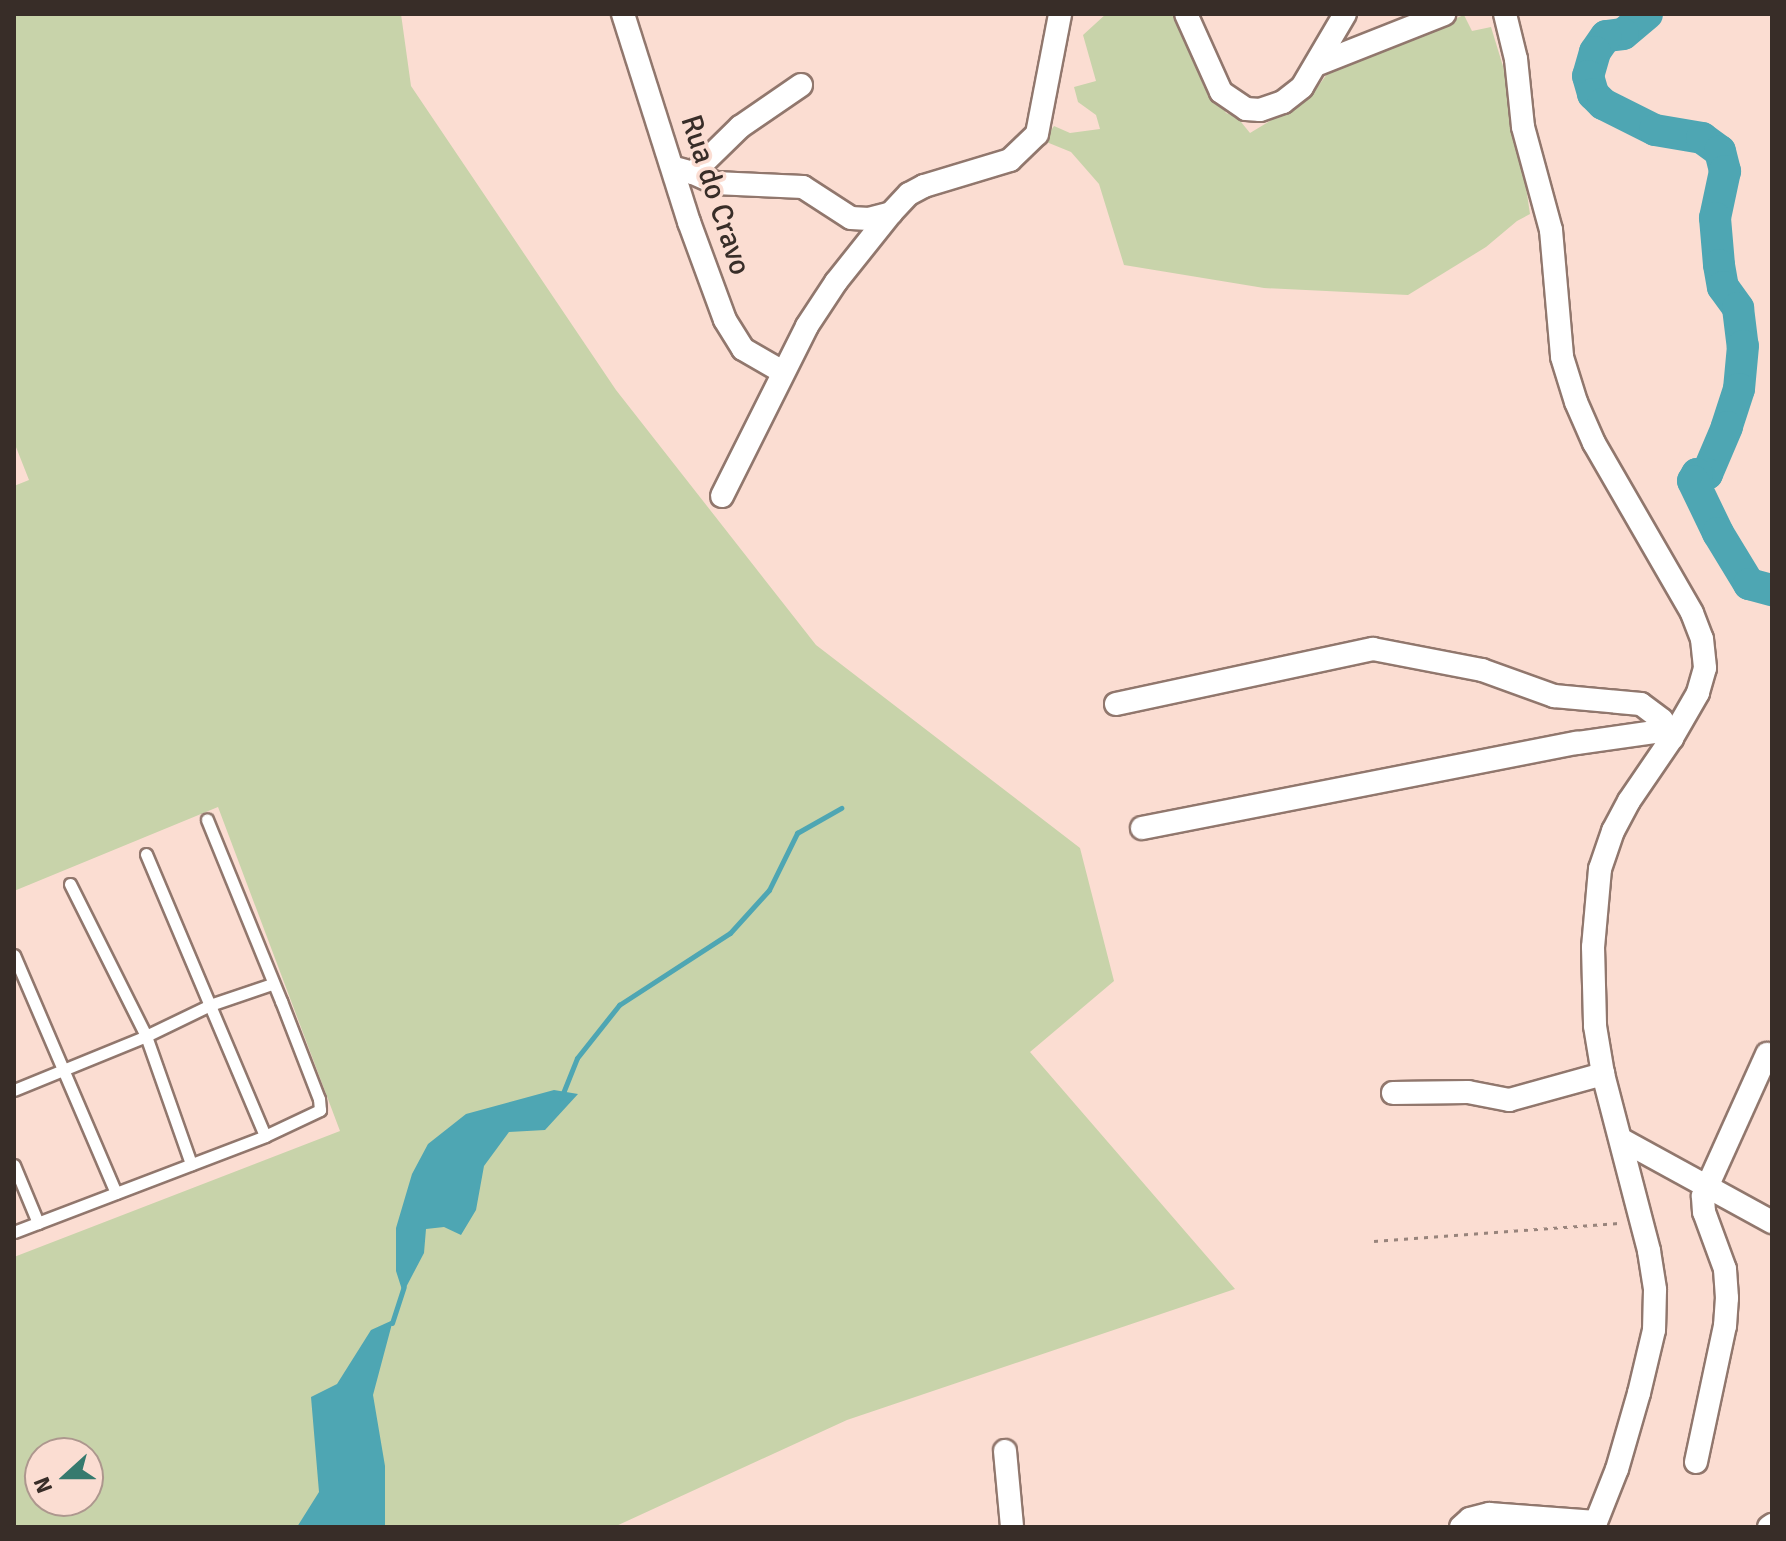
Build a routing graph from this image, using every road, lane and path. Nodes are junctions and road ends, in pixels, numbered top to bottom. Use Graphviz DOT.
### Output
graph roads {
  1 [pos="623,14"];
  2 [pos="1060,14"];
  3 [pos="1186,14"];
  4 [pos="1345,14"];
  5 [pos="1444,14"];
  6 [pos="1505,14"];
  7 [pos="1318,64"];
  8 [pos="801,85"];
  9 [pos="683,170"];
  10 [pos="891,213"];
  11 [pos="781,371"];
  12 [pos="722,496"];
  13 [pos="1116,704"];
  14 [pos="1670,734"];
  15 [pos="207,820"];
  16 [pos="1142,828"];
  17 [pos="146,854"];
  18 [pos="70,884"];
  19 [pos="14,955"];
  20 [pos="272,984"];
  21 [pos="210,1005"];
  22 [pos="146,1036"];
  23 [pos="1767,1054"];
  24 [pos="63,1069"];
  25 [pos="1603,1074"];
  26 [pos="14,1090"];
  27 [pos="1393,1093"];
  28 [pos="265,1136"];
  29 [pos="1622,1140"];
  30 [pos="191,1164"];
  31 [pos="14,1165"];
  32 [pos="1706,1187"];
  33 [pos="116,1193"];
  34 [pos="1642,1221"];
  35 [pos="1772,1222"];
  36 [pos="38,1223"];
  37 [pos="14,1232"];
  38 [pos="1374,1241"];
  39 [pos="1005,1451"];
  40 [pos="1696,1462"];
  41 [pos="1595,1525"];
  42 [pos="1012,1527"];
  43 [pos="1461,1527"];
  1 -- 9 [label="street, Rua do Cravo"];
  2 -- 10 [label="street"];
  3 -- 7 [label="street"];
  4 -- 7 [label="street"];
  5 -- 7 [label="street"];
  6 -- 14 [label="street"];
  8 -- 9 [label="street"];
  9 -- 10 [label="street"];
  9 -- 11 [label="street, Rua do Cravo"];
  10 -- 11 [label="street"];
  11 -- 12 [label="street"];
  13 -- 14 [label="street"];
  14 -- 16 [label="street"];
  14 -- 25 [label="street"];
  15 -- 20 [label="lane"];
  17 -- 21 [label="lane"];
  18 -- 22 [label="lane"];
  19 -- 24 [label="lane"];
  20 -- 21 [label="lane"];
  20 -- 28 [label="lane"];
  21 -- 22 [label="lane"];
  21 -- 28 [label="lane"];
  22 -- 24 [label="lane"];
  22 -- 30 [label="lane"];
  23 -- 32 [label="street"];
  24 -- 26 [label="lane"];
  24 -- 33 [label="lane"];
  25 -- 27 [label="street"];
  25 -- 29 [label="street"];
  28 -- 30 [label="lane"];
  29 -- 32 [label="street"];
  29 -- 34 [label="street"];
  30 -- 33 [label="lane"];
  31 -- 36 [label="lane"];
  32 -- 35 [label="street"];
  32 -- 40 [label="street"];
  33 -- 36 [label="lane"];
  34 -- 38 [label="path"];
  34 -- 41 [label="street"];
  36 -- 37 [label="lane"];
  39 -- 42 [label="street"];
  41 -- 43 [label="street"];
}
